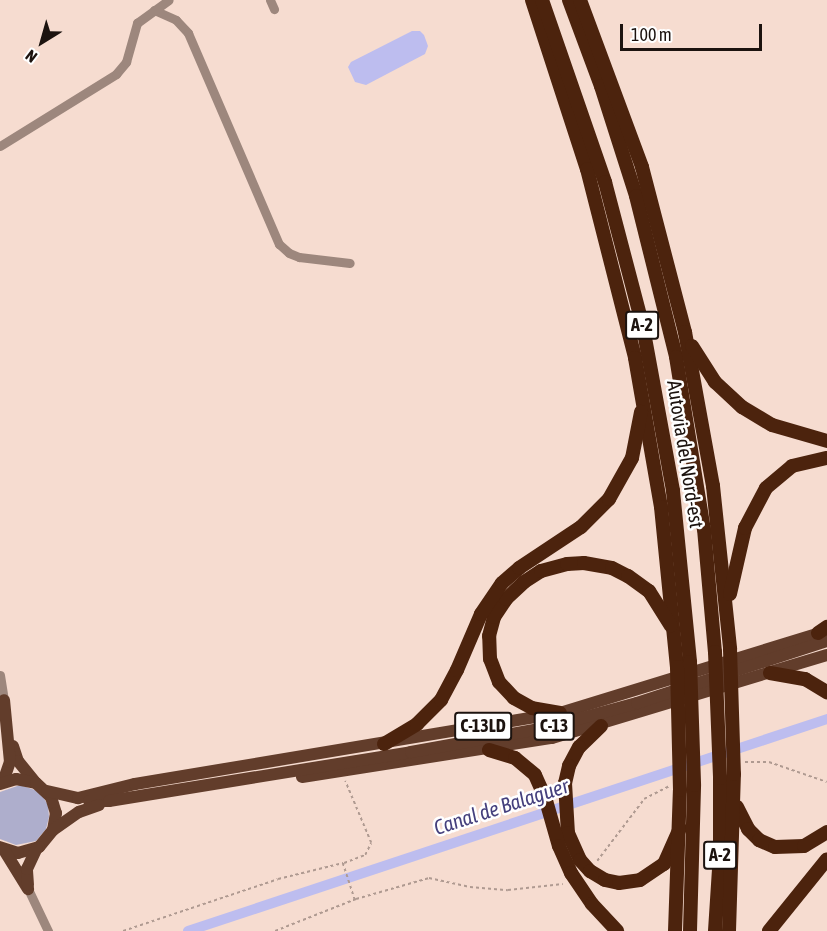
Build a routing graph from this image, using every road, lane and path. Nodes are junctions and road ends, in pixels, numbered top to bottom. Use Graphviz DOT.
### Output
graph roads {
  1 [pos="169,0"];
  2 [pos="532,0"];
  3 [pos="542,0"];
  4 [pos="569,0"];
  5 [pos="580,0"];
  6 [pos="154,10"];
  7 [pos="0,146"];
  8 [pos="350,263"];
  9 [pos="685,332"];
  10 [pos="642,395"];
  11 [pos="827,441"];
  12 [pos="827,458"];
  13 [pos="727,611"];
  14 [pos="674,632"];
  15 [pos="825,633"];
  16 [pos="827,655"];
  17 [pos="770,673"];
  18 [pos="0,675"];
  19 [pos="827,692"];
  20 [pos="2,704"];
  21 [pos="560,713"];
  22 [pos="601,726"];
  23 [pos="2,730"];
  24 [pos="384,744"];
  25 [pos="4,746"];
  26 [pos="489,750"];
  27 [pos="344,772"];
  28 [pos="232,781"];
  29 [pos="1,783"];
  30 [pos="36,783"];
  31 [pos="49,794"];
  32 [pos="735,800"];
  33 [pos="109,801"];
  34 [pos="638,806"];
  35 [pos="560,825"];
  36 [pos="680,828"];
  37 [pos="53,830"];
  38 [pos="827,832"];
  39 [pos="37,848"];
  40 [pos="2,849"];
  41 [pos="827,860"];
  42 [pos="343,863"];
  43 [pos="595,863"];
  44 [pos="566,883"];
  45 [pos="28,889"];
  46 [pos="356,899"];
  47 [pos="48,931"];
  48 [pos="123,931"];
  49 [pos="275,931"];
  50 [pos="617,931"];
  51 [pos="675,931"];
  52 [pos="690,931"];
  53 [pos="715,931"];
  54 [pos="729,931"];
  55 [pos="769,931"];
  1 -- 6 [label="street"];
  2 -- 10 [label="highway"];
  3 -- 52 [label="highway, Autovia del Nord-est / A-2, bridge"];
  4 -- 53 [label="highway, Autovia del Nord-est / A-2, bridge"];
  5 -- 9 [label="highway"];
  6 -- 7 [label="street"];
  6 -- 8 [label="street"];
  9 -- 11 [label="highway"];
  9 -- 13 [label="highway"];
  10 -- 14 [label="highway"];
  10 -- 24 [label="highway"];
  12 -- 13 [label="highway"];
  13 -- 32 [label="highway, bridge"];
  14 -- 21 [label="highway"];
  14 -- 36 [label="highway, bridge"];
  15 -- 21 [label="main road, C-13LD"];
  15 -- 28 [label="main road, C-13"];
  16 -- 17 [label="main road"];
  17 -- 19 [label="highway"];
  17 -- 22 [label="main road"];
  18 -- 20 [label="street"];
  20 -- 23 [label="main road"];
  21 -- 24 [label="main road, C-13LD"];
  22 -- 26 [label="main road"];
  22 -- 35 [label="highway"];
  23 -- 25 [label="main road"];
  23 -- 30 [label="main road"];
  24 -- 31 [label="main road, C-13LD"];
  25 -- 29 [label="main road"];
  26 -- 27 [label="main road"];
  26 -- 35 [label="highway"];
  27 -- 28 [label="main road"];
  27 -- 42 [label="path"];
  28 -- 33 [label="main road, C-13"];
  29 -- 30 [label="main road"];
  30 -- 31 [label="main road, C-13"];
  31 -- 33 [label="main road, C-13"];
  31 -- 37 [label="main road"];
  32 -- 38 [label="highway"];
  32 -- 54 [label="highway"];
  33 -- 37 [label="main road, C-13"];
  34 -- 43 [label="path"];
  35 -- 36 [label="highway"];
  35 -- 50 [label="highway"];
  36 -- 51 [label="highway"];
  37 -- 39 [label="main road, C-13"];
  39 -- 40 [label="main road"];
  39 -- 45 [label="main road"];
  40 -- 45 [label="main road"];
  41 -- 55 [label="highway"];
  42 -- 46 [label="path"];
  42 -- 48 [label="path"];
  44 -- 46 [label="path"];
  45 -- 47 [label="street"];
  46 -- 49 [label="path"];
}
